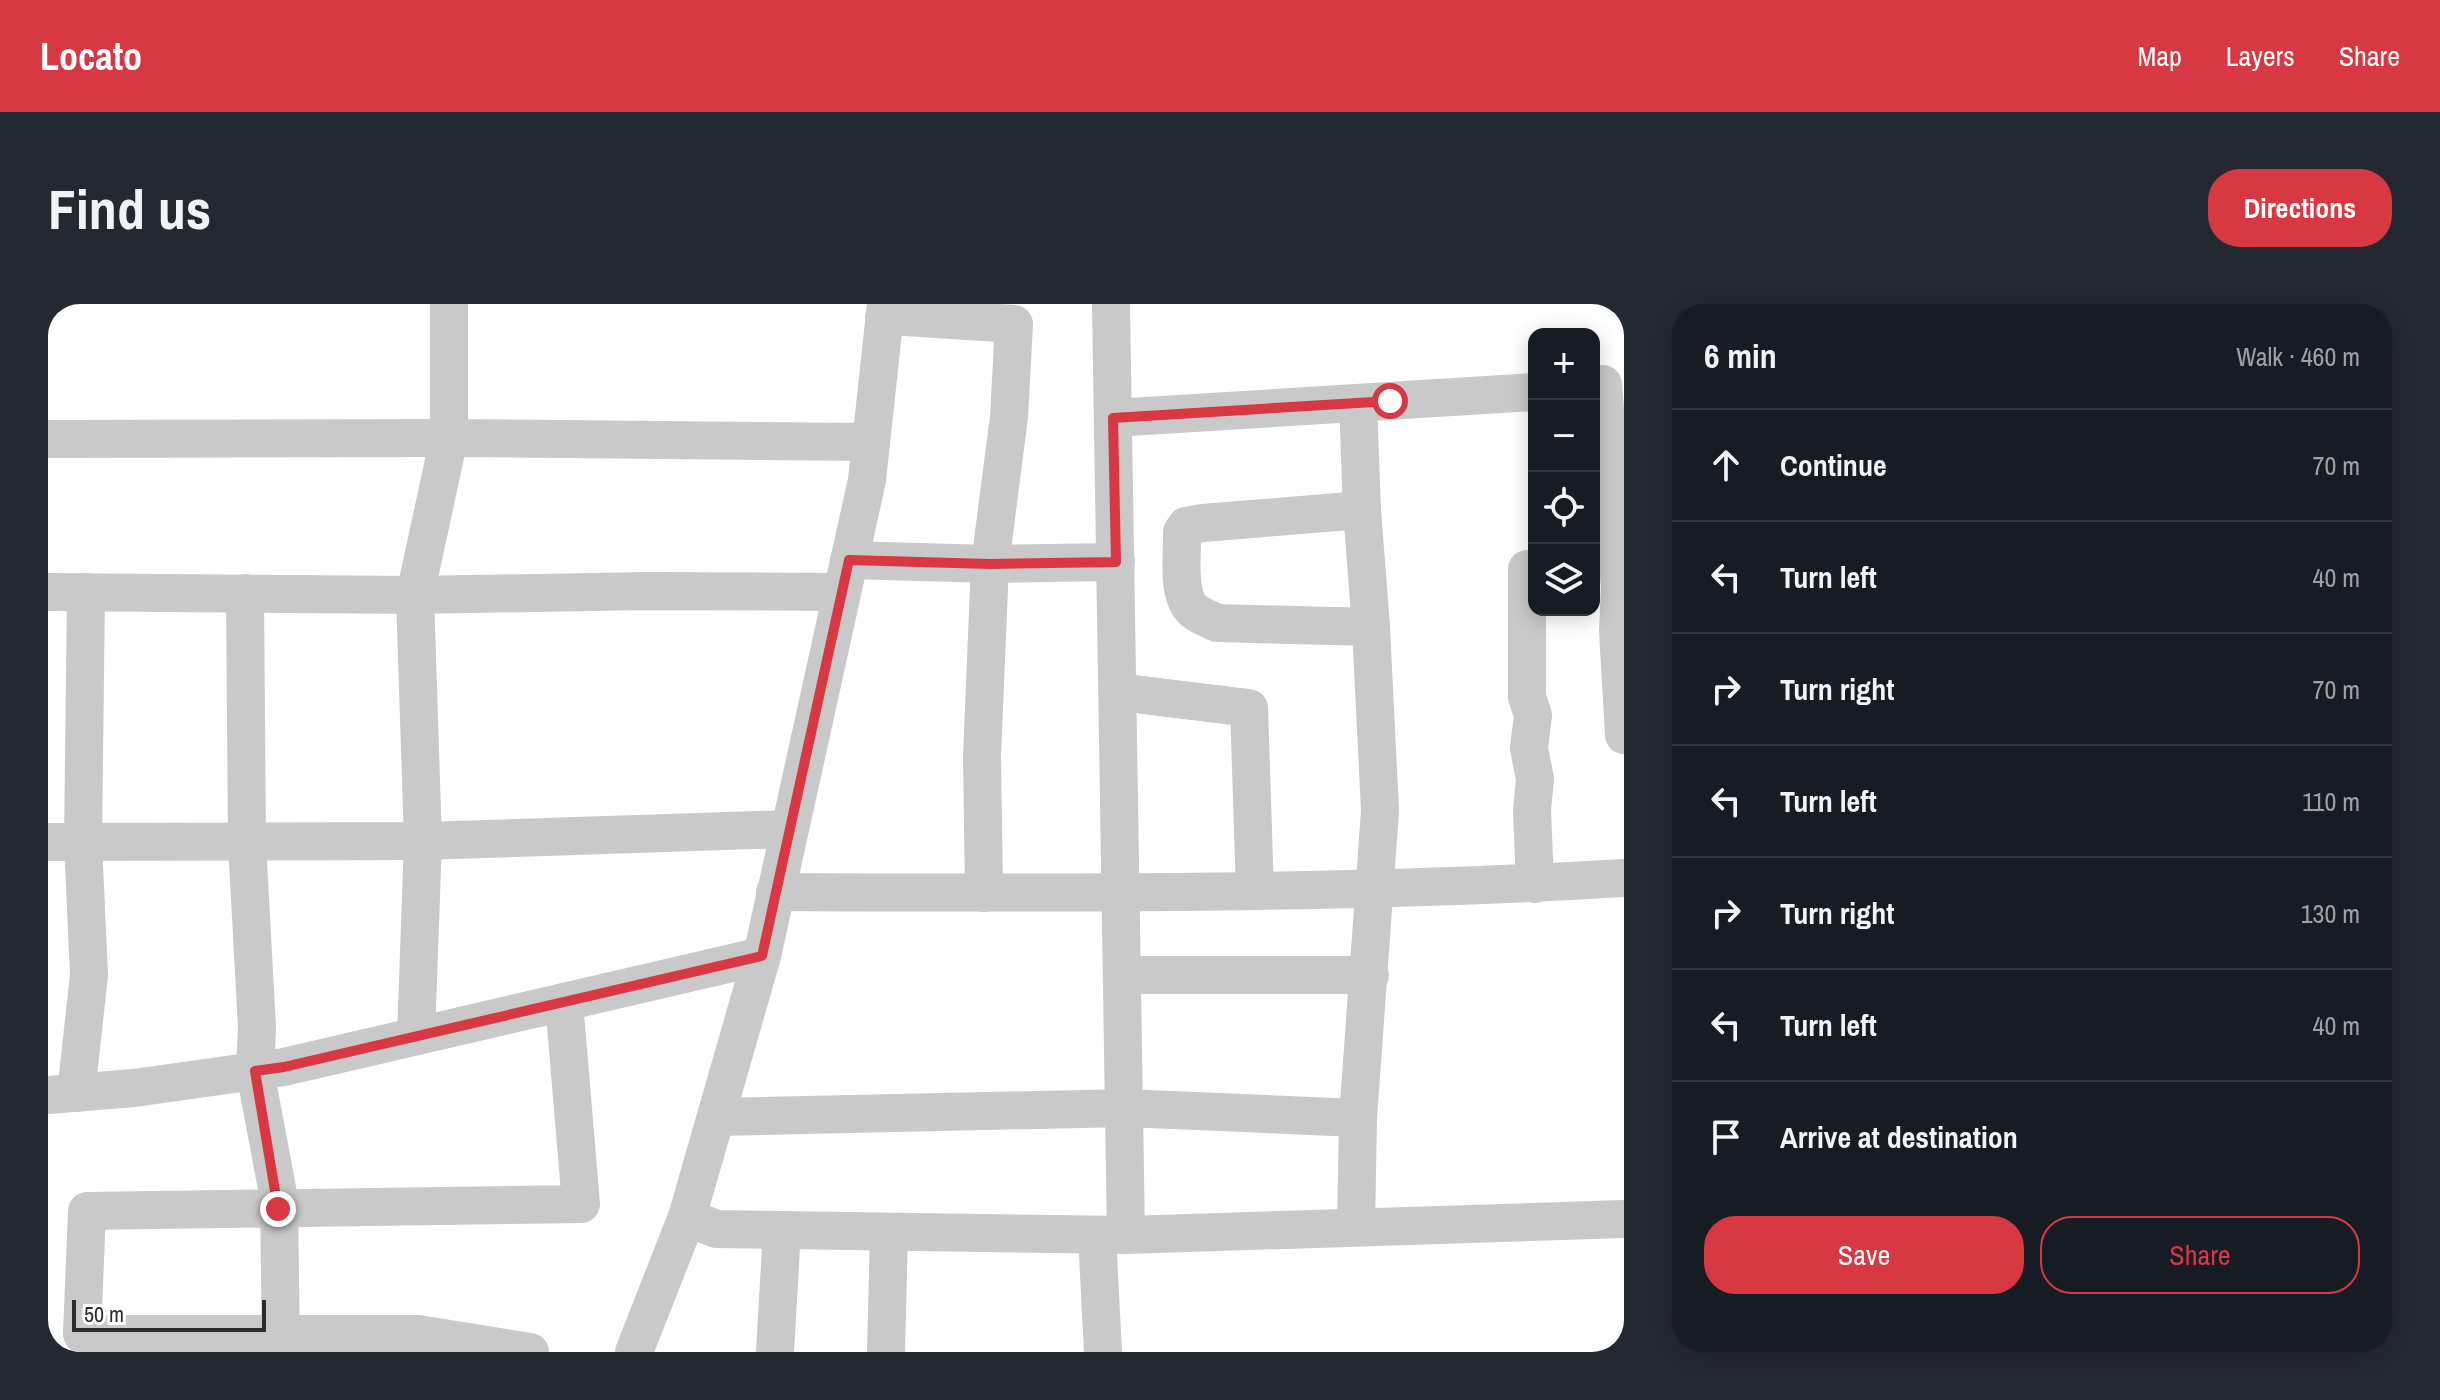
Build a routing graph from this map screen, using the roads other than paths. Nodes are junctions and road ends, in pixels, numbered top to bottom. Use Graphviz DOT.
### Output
graph roads {
  1 [pos="449,304"];
  2 [pos="1111,304"];
  3 [pos="885,311"];
  4 [pos="1607,384"];
  5 [pos="1528,392"];
  6 [pos="1358,403"];
  7 [pos="1113,418"];
  8 [pos="449,438"];
  9 [pos="48,439"];
  10 [pos="871,442"];
  11 [pos="1362,510"];
  12 [pos="1116,562"];
  13 [pos="990,564"];
  14 [pos="1527,569"];
  15 [pos="845,576"];
  16 [pos="48,592"];
  17 [pos="86,592"];
  18 [pos="245,593"];
  19 [pos="415,595"];
  20 [pos="1371,627"];
  21 [pos="1118,692"];
  22 [pos="1624,735"];
  23 [pos="789,829"];
  24 [pos="423,841"];
  25 [pos="66,842"];
  26 [pos="247,843"];
  27 [pos="1624,878"];
  28 [pos="1535,884"];
  29 [pos="1375,889"];
  30 [pos="1255,891"];
  31 [pos="775,892"];
  32 [pos="984,893"];
  33 [pos="1123,893"];
  34 [pos="762,956"];
  35 [pos="1123,975"];
  36 [pos="1370,975"];
  37 [pos="564,1002"];
  38 [pos="416,1036"];
  39 [pos="255,1071"];
  40 [pos="62,1094"];
  41 [pos="1125,1108"];
  42 [pos="716,1117"];
  43 [pos="1358,1118"];
  44 [pos="278,1209"];
  45 [pos="687,1217"];
  46 [pos="1624,1219"];
  47 [pos="1356,1227"];
  48 [pos="782,1230"];
  49 [pos="889,1232"];
  50 [pos="1112,1235"];
  51 [pos="281,1343"];
  52 [pos="418,1343"];
  53 [pos="530,1352"];
  54 [pos="634,1352"];
  55 [pos="775,1352"];
  56 [pos="886,1352"];
  57 [pos="1103,1352"];
  1 -- 8 [label="street"];
  2 -- 7 [label="street"];
  3 -- 10 [label="street"];
  3 -- 13 [label="street"];
  4 -- 22 [label="street"];
  5 -- 6 [label="street"];
  6 -- 7 [label="street"];
  6 -- 11 [label="street"];
  7 -- 12 [label="street"];
  8 -- 9 [label="street"];
  8 -- 10 [label="street"];
  8 -- 19 [label="street"];
  10 -- 15 [label="street"];
  11 -- 20 [label="street"];
  11 -- 20 [label="street"];
  12 -- 13 [label="street"];
  12 -- 21 [label="street"];
  13 -- 15 [label="street"];
  13 -- 32 [label="street"];
  14 -- 28 [label="street"];
  15 -- 19 [label="street"];
  15 -- 23 [label="street"];
  16 -- 17 [label="street"];
  17 -- 18 [label="street"];
  17 -- 25 [label="street"];
  18 -- 19 [label="street"];
  18 -- 26 [label="street"];
  19 -- 24 [label="street"];
  20 -- 29 [label="street"];
  21 -- 30 [label="street"];
  21 -- 33 [label="street"];
  23 -- 24 [label="street"];
  23 -- 31 [label="street"];
  24 -- 26 [label="street"];
  24 -- 38 [label="street"];
  25 -- 26 [label="street"];
  25 -- 40 [label="street"];
  26 -- 39 [label="street"];
  27 -- 28 [label="street"];
  28 -- 29 [label="street"];
  29 -- 30 [label="street"];
  29 -- 36 [label="street"];
  30 -- 33 [label="street"];
  31 -- 32 [label="street"];
  31 -- 34 [label="street"];
  32 -- 33 [label="street"];
  33 -- 35 [label="street"];
  34 -- 37 [label="street"];
  34 -- 42 [label="street"];
  35 -- 36 [label="street"];
  35 -- 41 [label="street"];
  36 -- 43 [label="street"];
  37 -- 38 [label="street"];
  37 -- 44 [label="street"];
  38 -- 39 [label="street"];
  39 -- 40 [label="street"];
  39 -- 44 [label="street"];
  41 -- 42 [label="street"];
  41 -- 43 [label="street"];
  41 -- 50 [label="street"];
  42 -- 45 [label="street"];
  43 -- 47 [label="street"];
  44 -- 51 [label="street"];
  44 -- 51 [label="street"];
  45 -- 48 [label="street"];
  45 -- 54 [label="street"];
  46 -- 47 [label="street"];
  47 -- 50 [label="street"];
  48 -- 49 [label="street"];
  48 -- 55 [label="street"];
  49 -- 50 [label="street"];
  49 -- 56 [label="street"];
  50 -- 57 [label="street"];
  51 -- 52 [label="street"];
  52 -- 53 [label="street"];
}
